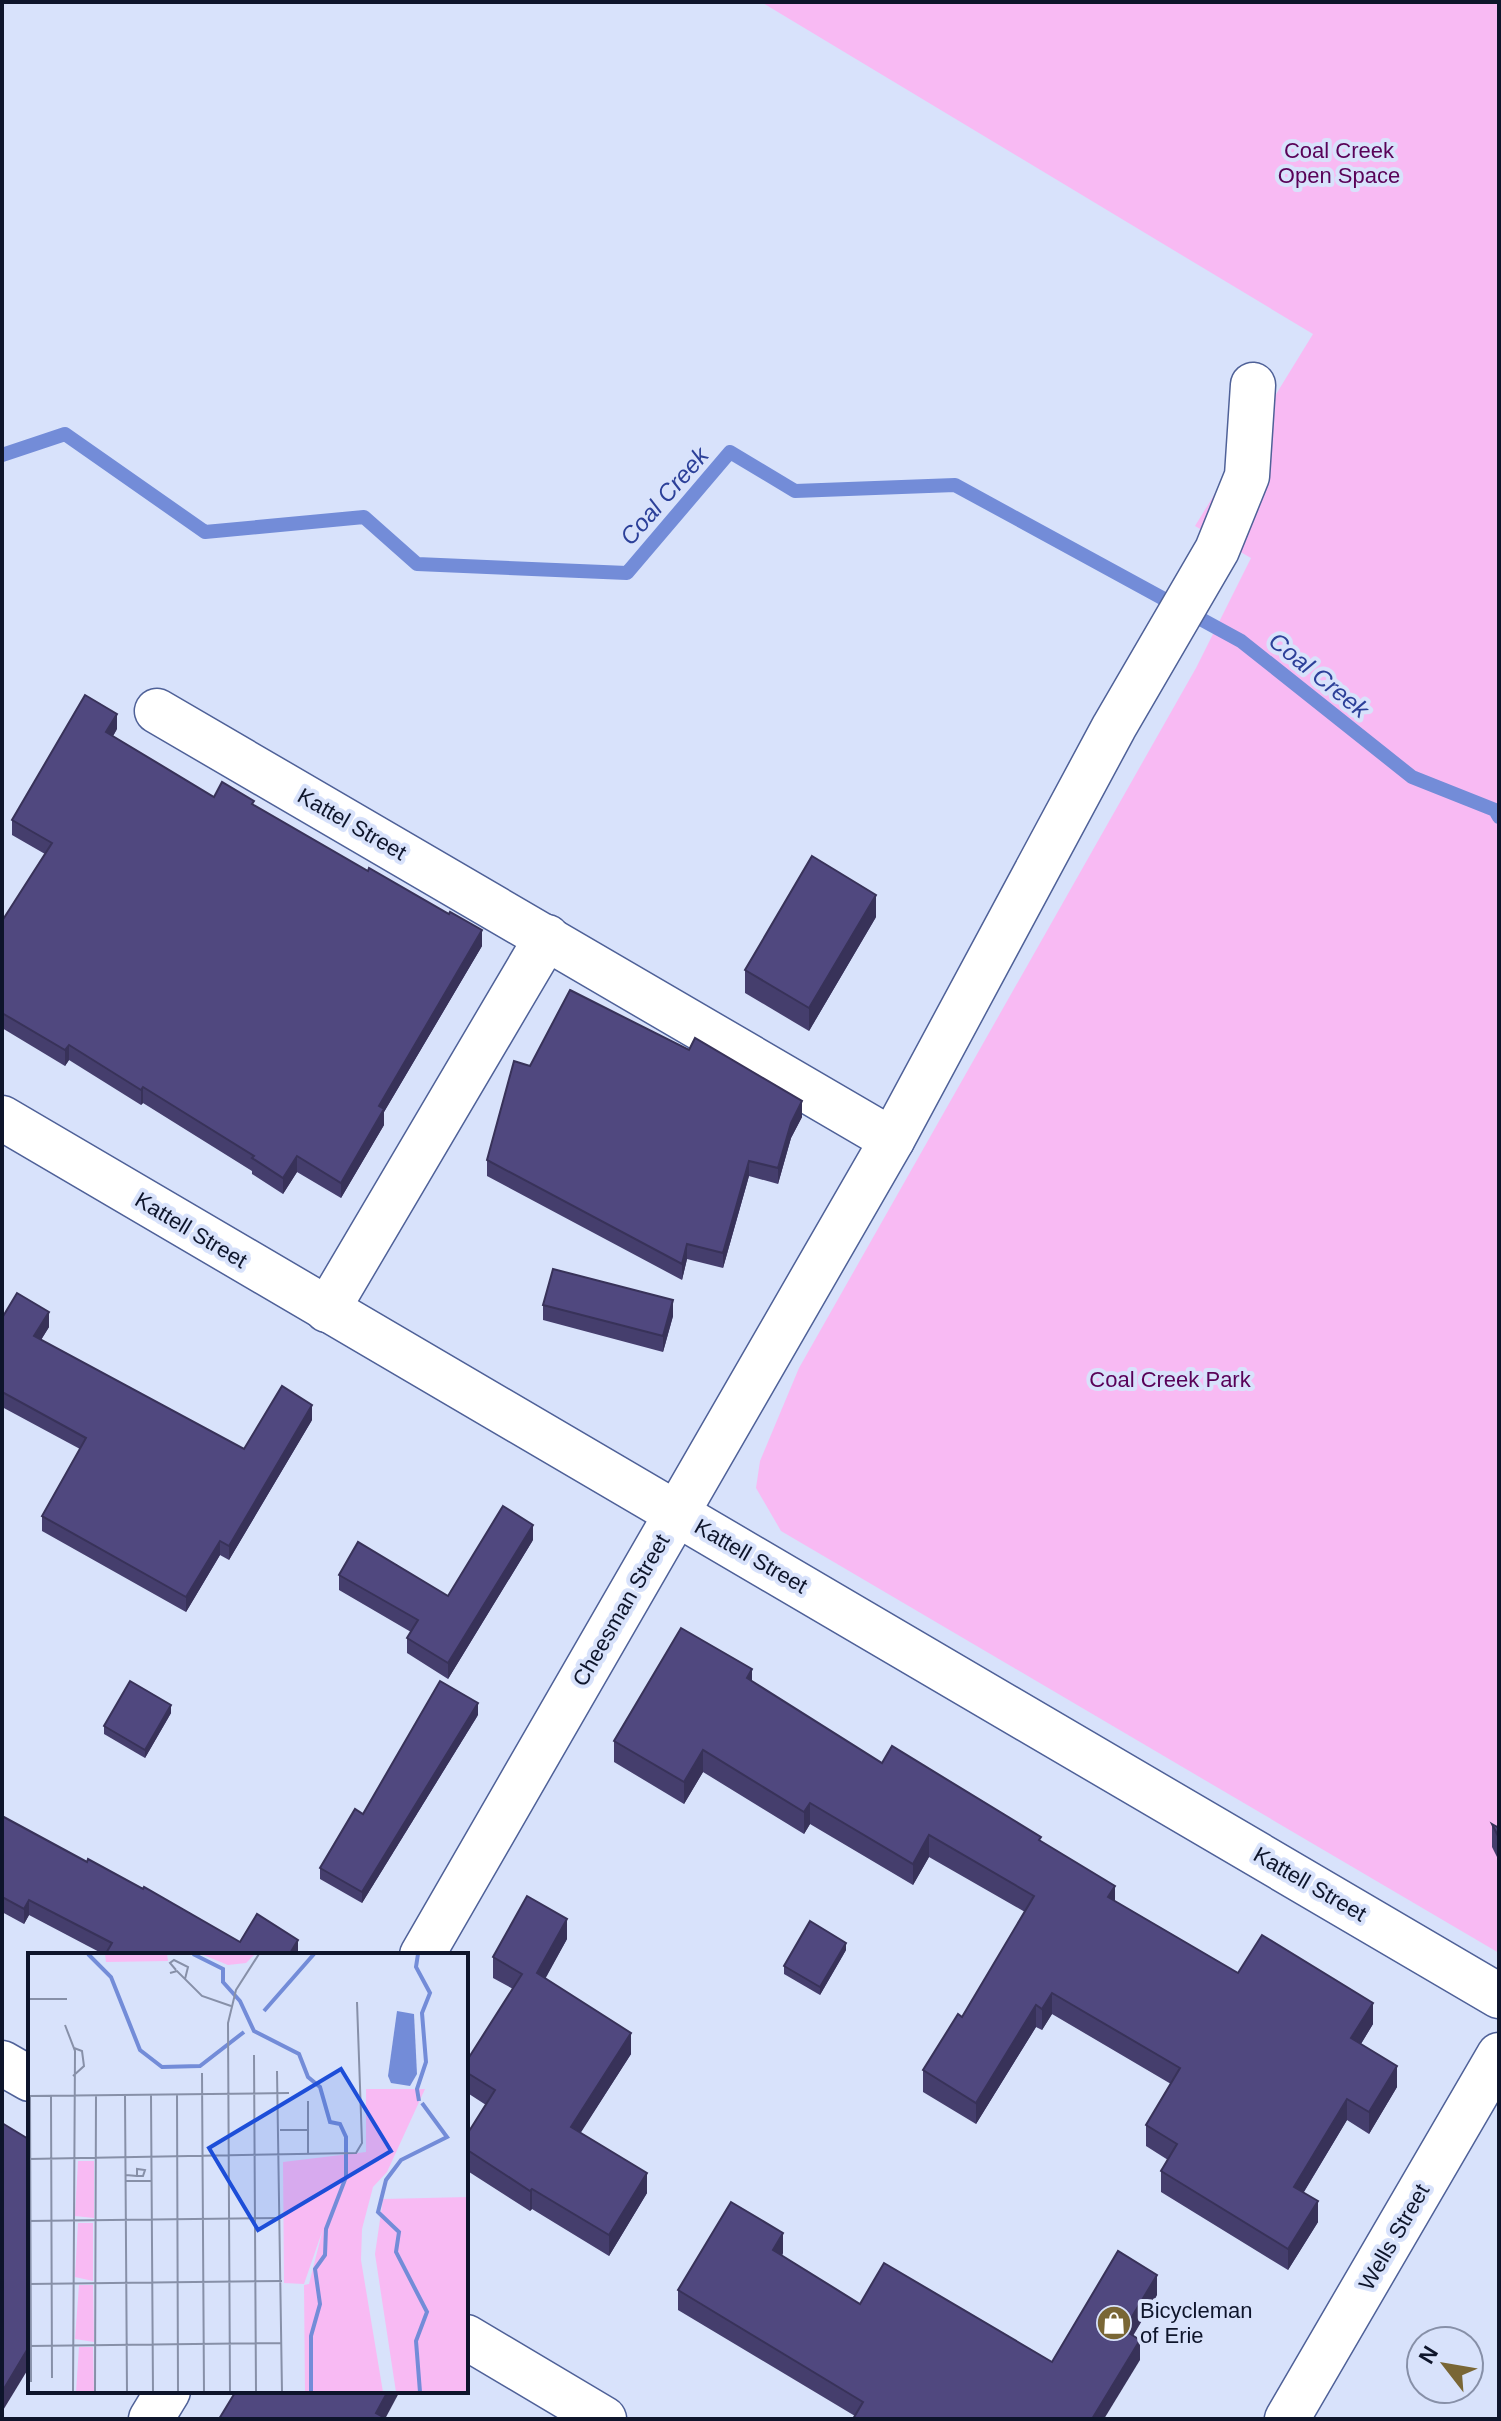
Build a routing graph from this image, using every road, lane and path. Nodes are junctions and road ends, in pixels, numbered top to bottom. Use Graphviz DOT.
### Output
graph roads {
  1 [pos="1253,385"];
  2 [pos="157,711"];
  3 [pos="547,937"];
  4 [pos="2,1118"];
  5 [pos="892,1140"];
  6 [pos="327,1310"];
  7 [pos="677,1514"];
  8 [pos="423,1953"];
  9 [pos="1499,1996"];
  10 [pos="1499,2055"];
  11 [pos="2,2063"];
  12 [pos="28,2078"];
  13 [pos="468,2338"];
  14 [pos="167,2393"];
  15 [pos="151,2419"];
  16 [pos="604,2419"];
  17 [pos="1287,2419"];
  1 -- 5 [label="street, Cheesman Street"];
  2 -- 3 [label="street, Kattel Street"];
  3 -- 5 [label="street, Kattel Street"];
  3 -- 6 [label="street"];
  4 -- 6 [label="street, Kattell Street"];
  5 -- 7 [label="street, Cheesman Street"];
  6 -- 7 [label="street, Kattell Street"];
  7 -- 8 [label="street, Cheesman Street"];
  7 -- 9 [label="street, Kattell Street"];
  10 -- 17 [label="street, Wells Street"];
  11 -- 12 [label="street"];
  13 -- 16 [label="street"];
  14 -- 15 [label="street"];
}
